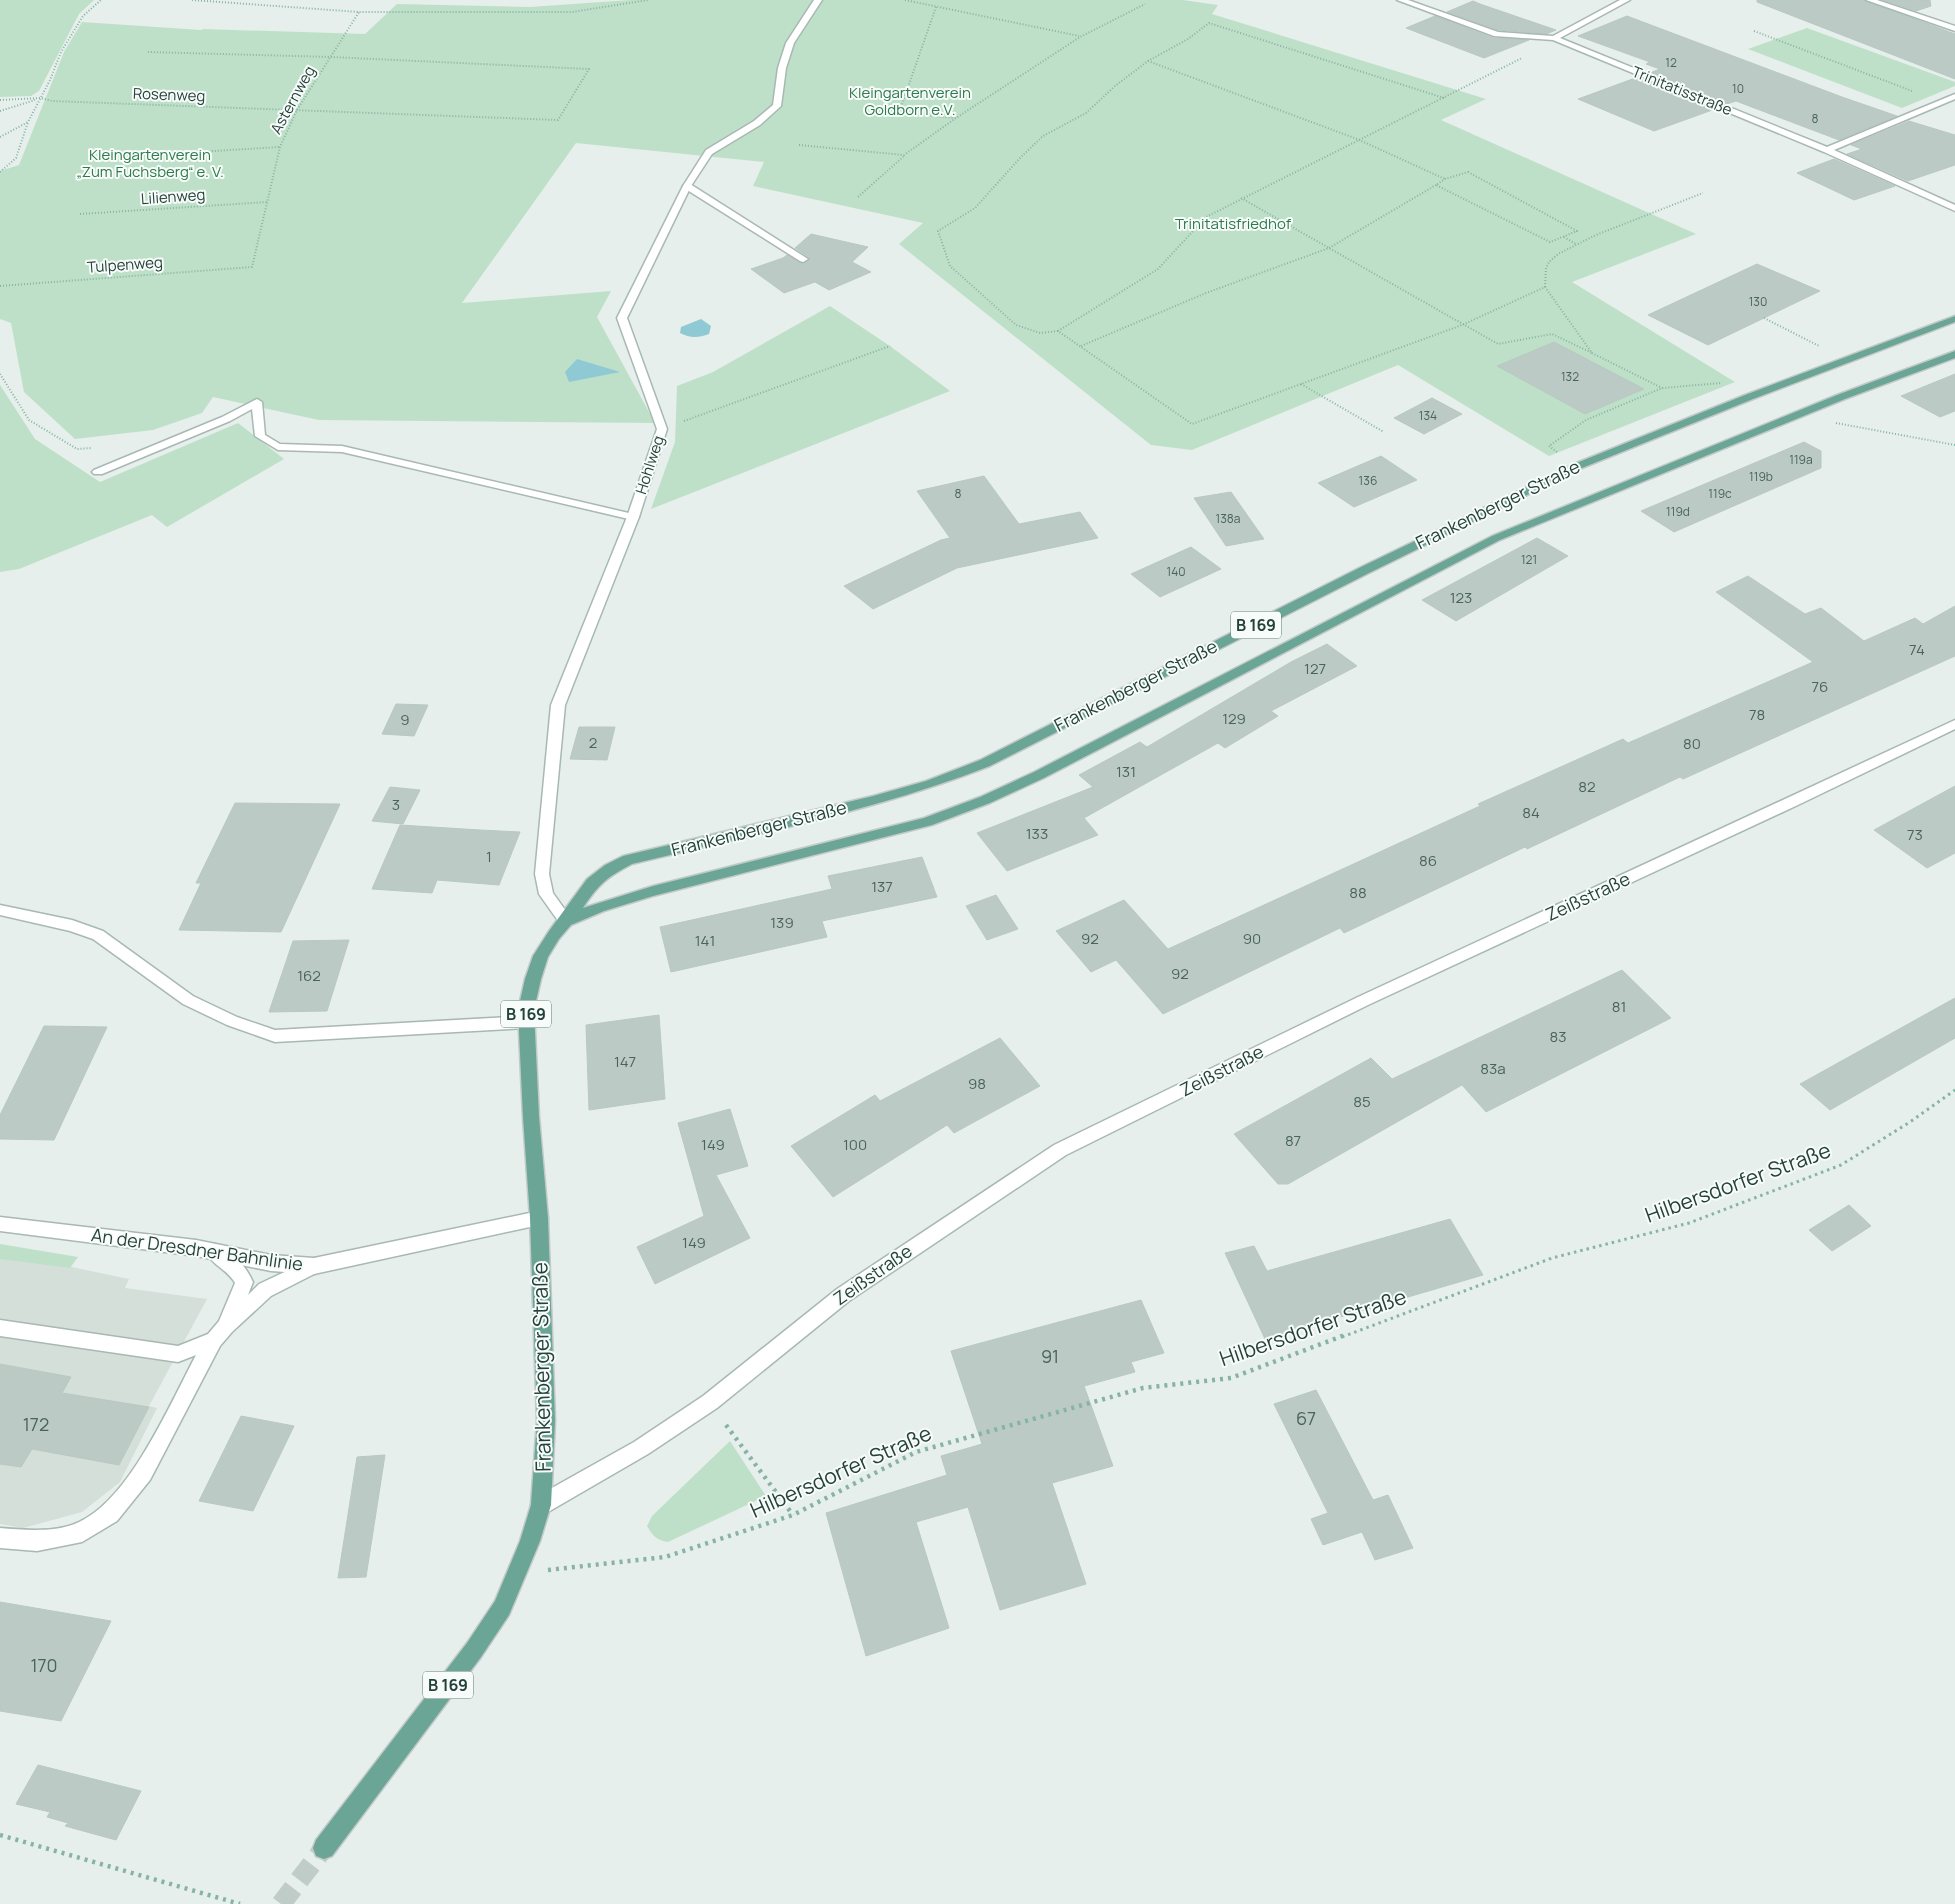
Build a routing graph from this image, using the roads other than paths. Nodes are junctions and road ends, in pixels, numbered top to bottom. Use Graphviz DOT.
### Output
graph roads {
  1 [pos="818,0"];
  2 [pos="1401,0"];
  3 [pos="1626,0"];
  4 [pos="1870,0"];
  5 [pos="1955,30"];
  6 [pos="1554,38"];
  7 [pos="1955,96"];
  8 [pos="1827,150"];
  9 [pos="687,186"];
  10 [pos="1955,208"];
  11 [pos="803,258"];
  12 [pos="1955,319"];
  13 [pos="1955,354"];
  14 [pos="98,472"];
  15 [pos="633,517"];
  16 [pos="1955,724"];
  17 [pos="0,910"];
  18 [pos="566,920"];
  19 [pos="526,1022"];
  20 [pos="539,1218"];
  21 [pos="0,1224"];
  22 [pos="215,1252"];
  23 [pos="314,1266"];
  24 [pos="0,1328"];
  25 [pos="220,1333"];
  26 [pos="541,1505"];
  27 [pos="0,1538"];
  28 [pos="324,1848"];
  1 -- 9 [label="street, Hohlweg"];
  2 -- 6 [label="street, Trinitatisstraße"];
  3 -- 6 [label="street"];
  4 -- 5 [label="street"];
  6 -- 8 [label="street, Trinitatisstraße"];
  7 -- 8 [label="street"];
  8 -- 10 [label="street, Trinitatisstraße"];
  9 -- 11 [label="street"];
  9 -- 15 [label="street, Hohlweg"];
  12 -- 18 [label="main road, Frankenberger Straße / B 169"];
  13 -- 18 [label="main road, Frankenberger Straße / B 169"];
  14 -- 15 [label="street"];
  15 -- 18 [label="street, Hohlweg"];
  16 -- 26 [label="street, Zeißstraße"];
  17 -- 19 [label="street"];
  18 -- 19 [label="main road, Frankenberger Straße / B 169"];
  19 -- 20 [label="main road, Frankenberger Straße / B 169"];
  20 -- 23 [label="street, An der Dresdner Bahnlinie"];
  20 -- 26 [label="main road, Frankenberger Straße / B 169"];
  21 -- 22 [label="street, An der Dresdner Bahnlinie"];
  22 -- 23 [label="street, An der Dresdner Bahnlinie"];
  22 -- 25 [label="street"];
  23 -- 25 [label="street"];
  24 -- 25 [label="street"];
  25 -- 27 [label="street"];
  26 -- 28 [label="main road, Frankenberger Straße / B 169"];
}
